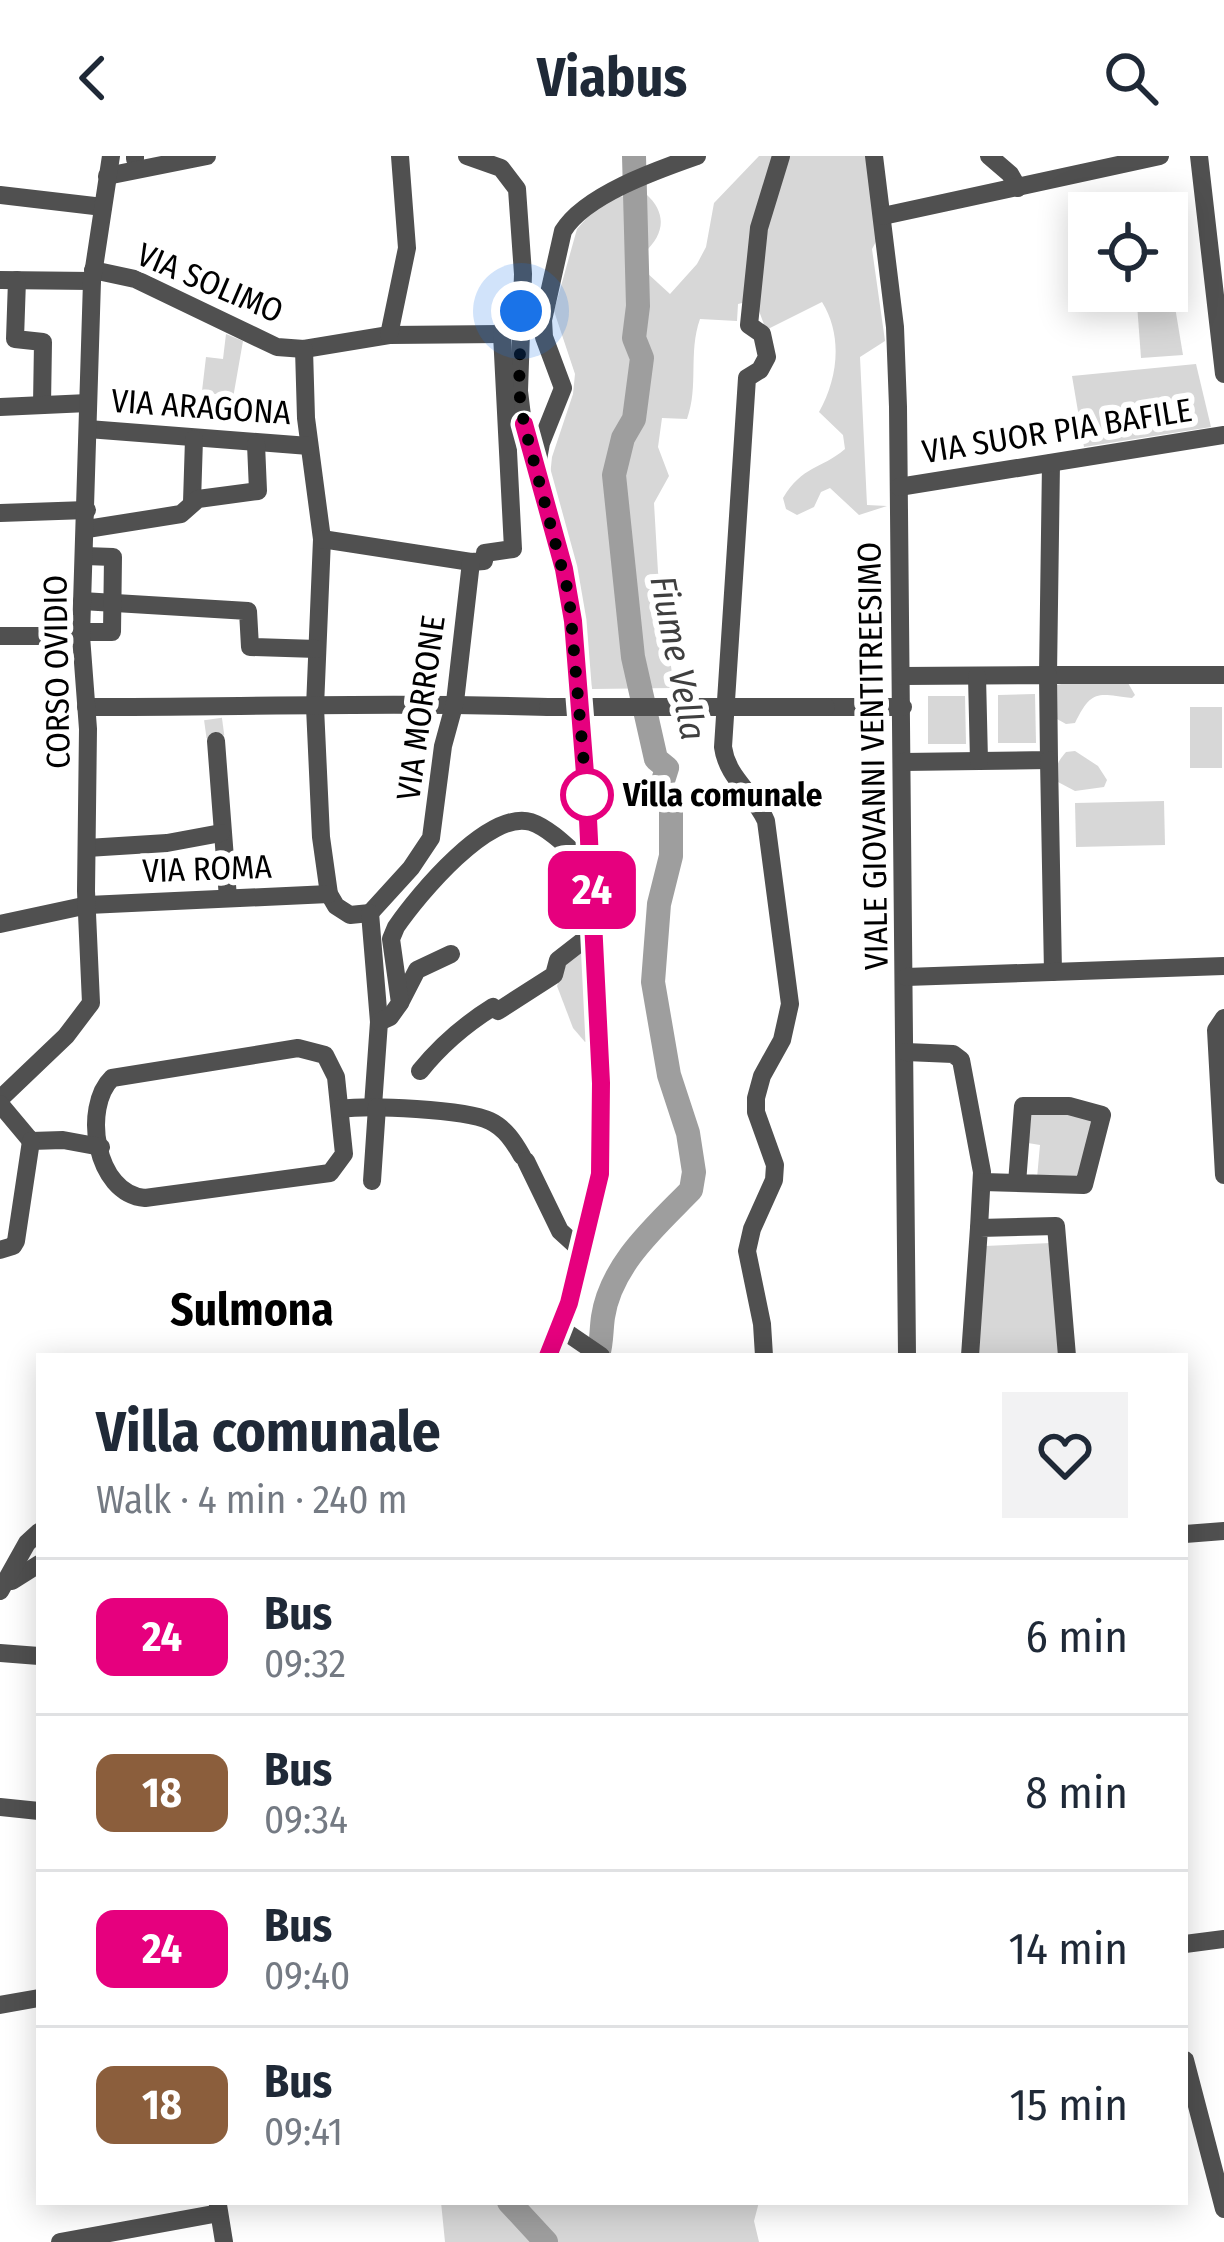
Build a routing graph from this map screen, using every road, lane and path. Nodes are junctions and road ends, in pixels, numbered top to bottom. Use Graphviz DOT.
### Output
graph roads {
  1 [pos="207,156"];
  2 [pos="400,156"];
  3 [pos="467,156"];
  4 [pos="697,156"];
  5 [pos="781,156"];
  6 [pos="874,156"];
  7 [pos="989,156"];
  8 [pos="1160,156"];
  9 [pos="1199,156"];
  10 [pos="504,162"];
  11 [pos="109,166"];
  12 [pos="1018,188"];
  13 [pos="0,195"];
  14 [pos="103,207"];
  15 [pos="883,216"];
  16 [pos="92,276"];
  17 [pos="9,280"];
  18 [pos="506,302"];
  19 [pos="389,334"];
  20 [pos="502,334"];
  21 [pos="304,350"];
  22 [pos="1224,374"];
  23 [pos="88,403"];
  24 [pos="559,403"];
  25 [pos="41,405"];
  26 [pos="0,407"];
  27 [pos="516,425"];
  28 [pos="88,429"];
  29 [pos="1224,435"];
  30 [pos="194,439"];
  31 [pos="256,444"];
  32 [pos="309,446"];
  33 [pos="1051,463"];
  34 [pos="536,470"];
  35 [pos="899,487"];
  36 [pos="192,502"];
  37 [pos="0,513"];
  38 [pos="87,520"];
  39 [pos="322,539"];
  40 [pos="85,556"];
  41 [pos="478,557"];
  42 [pos="82,601"];
  43 [pos="112,603"];
  44 [pos="81,634"];
  45 [pos="0,637"];
  46 [pos="317,649"];
  47 [pos="1048,675"];
  48 [pos="1224,675"];
  49 [pos="902,676"];
  50 [pos="977,676"];
  51 [pos="455,702"];
  52 [pos="86,707"];
  53 [pos="315,707"];
  54 [pos="903,707"];
  55 [pos="216,742"];
  56 [pos="979,760"];
  57 [pos="1049,760"];
  58 [pos="903,762"];
  59 [pos="221,833"];
  60 [pos="87,848"];
  61 [pos="591,868"];
  62 [pos="329,894"];
  63 [pos="228,898"];
  64 [pos="88,904"];
  65 [pos="370,914"];
  66 [pos="0,924"];
  67 [pos="594,932"];
  68 [pos="451,954"];
  69 [pos="1224,966"];
  70 [pos="1053,972"];
  71 [pos="905,976"];
  72 [pos="400,1003"];
  73 [pos="1224,1018"];
  74 [pos="379,1022"];
  75 [pos="906,1052"];
  76 [pos="420,1071"];
  77 [pos="0,1101"];
  78 [pos="375,1107"];
  79 [pos="340,1109"];
  80 [pos="31,1141"];
  81 [pos="101,1148"];
  82 [pos="1224,1175"];
  83 [pos="372,1181"];
  84 [pos="983,1182"];
  85 [pos="1017,1183"];
  86 [pos="979,1228"];
  87 [pos="8,1245"];
  88 [pos="582,1251"];
  89 [pos="560,1328"];
  90 [pos="549,1353"];
  91 [pos="597,1353"];
  92 [pos="764,1353"];
  93 [pos="907,1353"];
  94 [pos="970,1353"];
  95 [pos="1067,1353"];
  96 [pos="1224,1531"];
  97 [pos="1188,1534"];
  98 [pos="36,1535"];
  99 [pos="36,1566"];
  100 [pos="0,1592"];
  101 [pos="0,1653"];
  102 [pos="36,1656"];
  103 [pos="0,1808"];
  104 [pos="36,1811"];
  105 [pos="1224,1939"];
  106 [pos="1188,1944"];
  107 [pos="36,1999"];
  108 [pos="0,2005"];
  109 [pos="1188,2071"];
  110 [pos="218,2208"];
  111 [pos="1224,2209"];
  112 [pos="87,2240"];
  113 [pos="60,2242"];
  114 [pos="224,2242"];
  1 -- 11 [label="street"];
  2 -- 19 [label="street"];
  3 -- 10 [label="street"];
  4 -- 24 [label="street"];
  5 -- 92 [label="street"];
  6 -- 15 [label="street, VIALE GIOVANNI VENTITREESIMO"];
  7 -- 12 [label="street"];
  8 -- 12 [label="street"];
  9 -- 22 [label="street"];
  10 -- 27 [label="street"];
  11 -- 14 [label="street, CORSO OVIDIO"];
  12 -- 15 [label="street"];
  13 -- 14 [label="street"];
  14 -- 16 [label="street, CORSO OVIDIO"];
  15 -- 35 [label="street, VIALE GIOVANNI VENTITREESIMO"];
  16 -- 17 [label="street, VIA SOLIMO"];
  16 -- 21 [label="street, VIA SOLIMO"];
  16 -- 23 [label="street, CORSO OVIDIO"];
  17 -- 25 [label="street"];
  18 -- 20 [label="street"];
  19 -- 20 [label="street"];
  19 -- 21 [label="street"];
  20 -- 27 [label="street"];
  21 -- 32 [label="street"];
  23 -- 25 [label="street"];
  23 -- 28 [label="street, CORSO OVIDIO"];
  24 -- 27 [label="street"];
  24 -- 34 [label="street"];
  25 -- 26 [label="street"];
  27 -- 34 [label="street"];
  27 -- 41 [label="street"];
  28 -- 30 [label="street, VIA ARAGONA"];
  28 -- 38 [label="street, CORSO OVIDIO"];
  29 -- 33 [label="street, VIA SUOR PIA BAFILE"];
  30 -- 31 [label="street, VIA ARAGONA"];
  30 -- 36 [label="street"];
  31 -- 32 [label="street, VIA ARAGONA"];
  31 -- 36 [label="street"];
  32 -- 39 [label="street"];
  33 -- 35 [label="street, VIA SUOR PIA BAFILE"];
  33 -- 47 [label="street"];
  34 -- 61 [label="street"];
  35 -- 49 [label="street, VIALE GIOVANNI VENTITREESIMO"];
  36 -- 38 [label="street"];
  37 -- 38 [label="street"];
  38 -- 40 [label="street, CORSO OVIDIO"];
  39 -- 41 [label="street"];
  39 -- 46 [label="street"];
  40 -- 42 [label="street, CORSO OVIDIO"];
  40 -- 43 [label="street"];
  41 -- 51 [label="street, VIA MORRONE"];
  42 -- 43 [label="street"];
  42 -- 44 [label="street, CORSO OVIDIO"];
  43 -- 44 [label="street"];
  43 -- 46 [label="street"];
  44 -- 45 [label="street"];
  44 -- 52 [label="street, CORSO OVIDIO"];
  46 -- 53 [label="street"];
  47 -- 48 [label="street"];
  47 -- 50 [label="street"];
  47 -- 57 [label="street"];
  49 -- 50 [label="street"];
  49 -- 54 [label="street, VIALE GIOVANNI VENTITREESIMO"];
  50 -- 56 [label="street"];
  51 -- 53 [label="street"];
  51 -- 54 [label="street, bridge"];
  51 -- 65 [label="street, VIA MORRONE"];
  52 -- 53 [label="street"];
  52 -- 60 [label="street, CORSO OVIDIO"];
  53 -- 62 [label="street"];
  54 -- 58 [label="street, VIALE GIOVANNI VENTITREESIMO"];
  55 -- 59 [label="street"];
  56 -- 57 [label="street"];
  56 -- 58 [label="street"];
  57 -- 70 [label="street"];
  58 -- 71 [label="street, VIALE GIOVANNI VENTITREESIMO"];
  59 -- 60 [label="street"];
  59 -- 63 [label="street"];
  60 -- 64 [label="street, CORSO OVIDIO"];
  61 -- 67 [label="street"];
  61 -- 72 [label="street"];
  62 -- 63 [label="street, VIA ROMA"];
  62 -- 65 [label="street"];
  63 -- 64 [label="street, VIA ROMA"];
  64 -- 66 [label="street, VIA ROMA"];
  64 -- 77 [label="street, CORSO OVIDIO"];
  65 -- 74 [label="street"];
  67 -- 76 [label="street"];
  67 -- 88 [label="street"];
  68 -- 72 [label="street"];
  69 -- 70 [label="street"];
  70 -- 71 [label="street"];
  71 -- 75 [label="street, VIALE GIOVANNI VENTITREESIMO"];
  72 -- 74 [label="street"];
  73 -- 82 [label="street"];
  74 -- 78 [label="street"];
  75 -- 84 [label="street"];
  75 -- 93 [label="street, VIALE GIOVANNI VENTITREESIMO"];
  77 -- 80 [label="street"];
  78 -- 79 [label="street"];
  78 -- 83 [label="street"];
  78 -- 88 [label="street"];
  79 -- 81 [label="street"];
  79 -- 81 [label="street"];
  80 -- 81 [label="street"];
  80 -- 87 [label="street"];
  84 -- 85 [label="street"];
  84 -- 86 [label="street"];
  85 -- 85 [label="street"];
  86 -- 94 [label="street"];
  86 -- 95 [label="street"];
  88 -- 89 [label="street"];
  89 -- 90 [label="street"];
  89 -- 91 [label="street"];
  96 -- 97 [label="street"];
  98 -- 100 [label="street"];
  99 -- 100 [label="street"];
  101 -- 102 [label="street"];
  103 -- 104 [label="street"];
  105 -- 106 [label="street"];
  107 -- 108 [label="street"];
  109 -- 111 [label="street"];
  110 -- 112 [label="street"];
  110 -- 114 [label="street"];
  112 -- 113 [label="street"];
}
